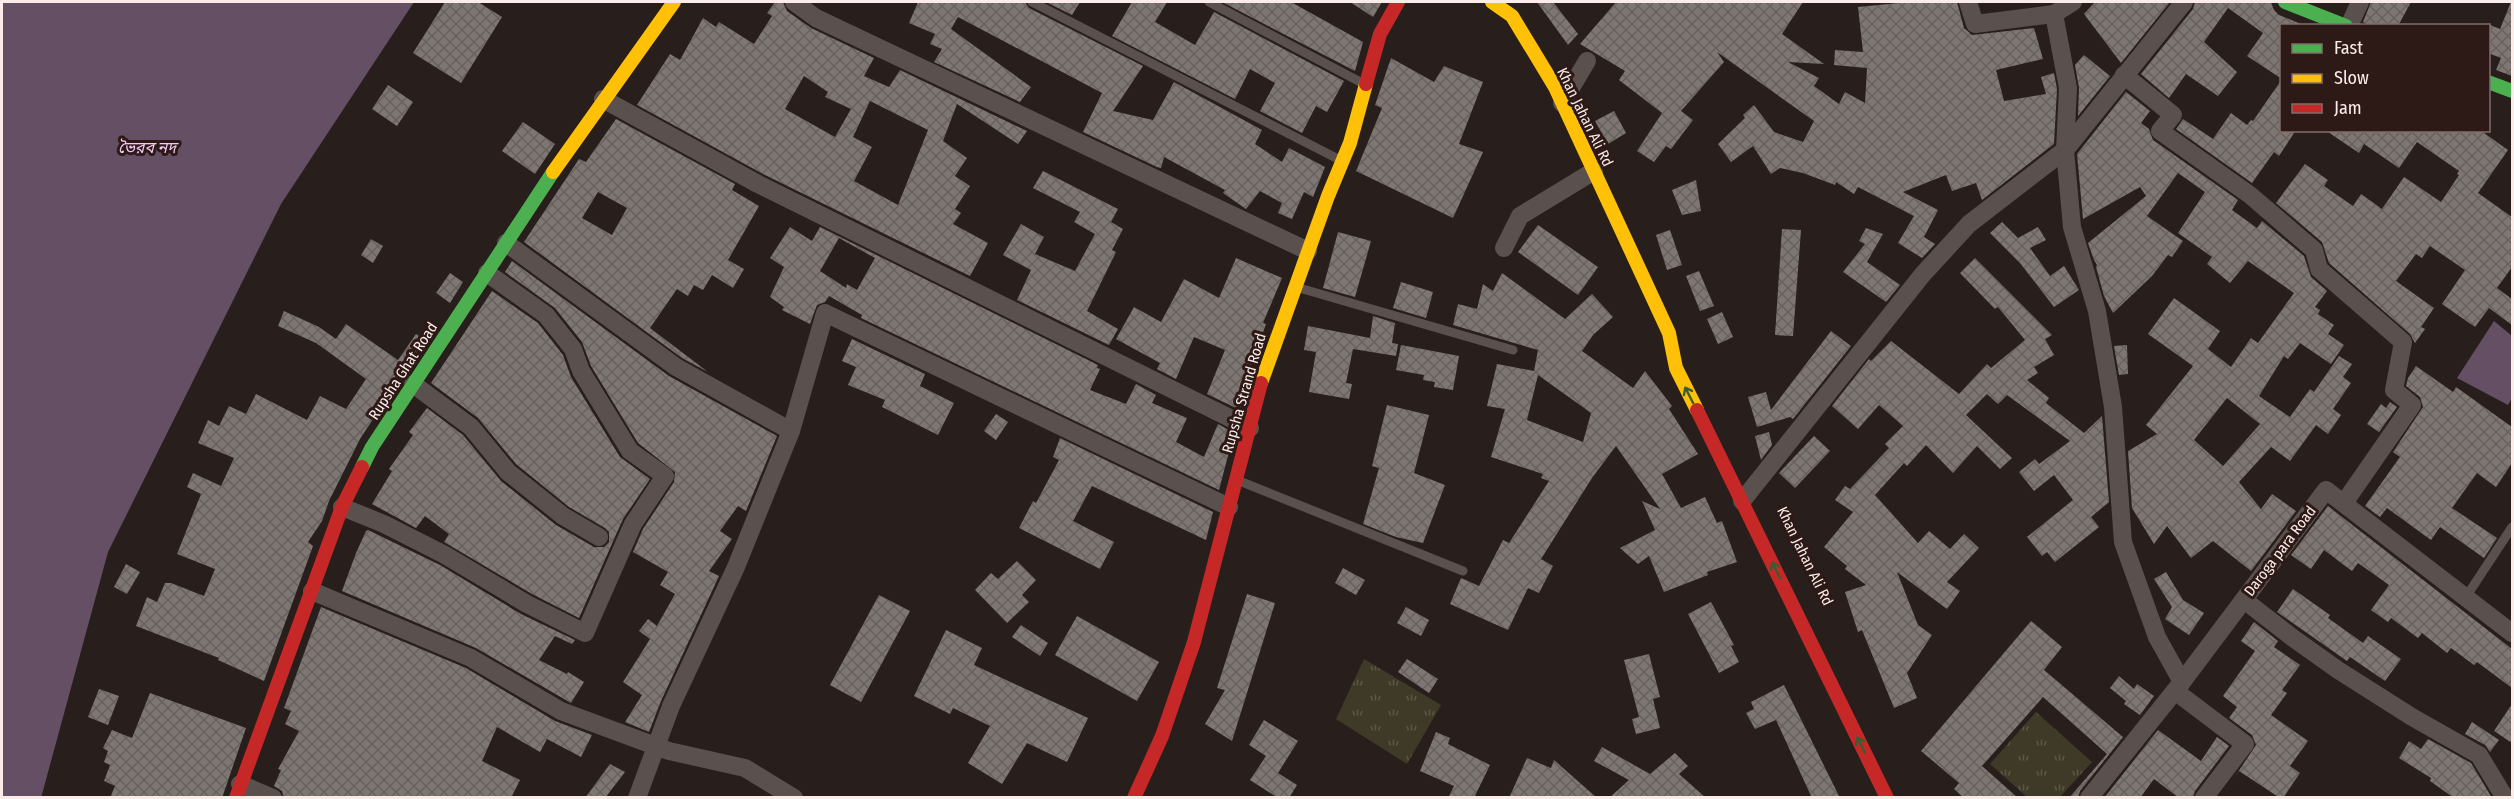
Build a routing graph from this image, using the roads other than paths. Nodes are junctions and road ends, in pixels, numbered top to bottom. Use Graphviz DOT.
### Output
graph roads {
  1 [pos="674,2"];
  2 [pos="794,2"];
  3 [pos="1032,2"];
  4 [pos="1209,2"];
  5 [pos="1398,2"];
  6 [pos="1492,2"];
  7 [pos="1510,2"];
  8 [pos="1968,2"];
  9 [pos="2073,2"];
  10 [pos="2184,2"];
  11 [pos="2285,2"];
  12 [pos="2360,2"];
  13 [pos="2054,14"];
  14 [pos="1512,16"];
  15 [pos="2342,24"];
  16 [pos="2348,24"];
  17 [pos="1587,61"];
  18 [pos="2124,75"];
  19 [pos="2490,83"];
  20 [pos="1366,85"];
  21 [pos="2512,91"];
  22 [pos="603,99"];
  23 [pos="1562,103"];
  24 [pos="2065,150"];
  25 [pos="1342,161"];
  26 [pos="1594,171"];
  27 [pos="506,243"];
  28 [pos="1504,248"];
  29 [pos="1308,251"];
  30 [pos="487,273"];
  31 [pos="1294,287"];
  32 [pos="1668,333"];
  33 [pos="1513,350"];
  34 [pos="1691,361"];
  35 [pos="413,384"];
  36 [pos="1250,428"];
  37 [pos="792,431"];
  38 [pos="1236,479"];
  39 [pos="1750,490"];
  40 [pos="2344,503"];
  41 [pos="342,507"];
  42 [pos="1229,507"];
  43 [pos="2512,527"];
  44 [pos="599,537"];
  45 [pos="1463,571"];
  46 [pos="312,591"];
  47 [pos="2466,597"];
  48 [pos="2244,600"];
  49 [pos="2512,633"];
  50 [pos="2179,686"];
  51 [pos="657,746"];
  52 [pos="238,791"];
  53 [pos="1885,797"];
  54 [pos="273,798"];
  55 [pos="637,798"];
  56 [pos="794,798"];
  57 [pos="1134,798"];
  58 [pos="2089,798"];
  59 [pos="2204,798"];
  60 [pos="2505,798"];
  1 -- 22 [label="main road, Rupsha Ghat Road"];
  2 -- 29 [label="street"];
  3 -- 25 [label="lane"];
  4 -- 20 [label="lane"];
  5 -- 20 [label="main road, Rupsha Strand Road"];
  6 -- 14 [label="main road, Khan Jahan Ali Rd"];
  7 -- 14 [label="main road, Khan Jahan Ali Rd"];
  8 -- 13 [label="street"];
  9 -- 13 [label="street"];
  10 -- 18 [label="street"];
  11 -- 15 [label="main road"];
  12 -- 16 [label="street"];
  13 -- 24 [label="street"];
  14 -- 23 [label="main road, Khan Jahan Ali Rd"];
  17 -- 23 [label="street"];
  18 -- 24 [label="street"];
  18 -- 40 [label="street"];
  19 -- 21 [label="main road"];
  20 -- 25 [label="main road, Rupsha Strand Road"];
  22 -- 27 [label="main road, Rupsha Ghat Road"];
  22 -- 36 [label="street"];
  23 -- 26 [label="main road, Khan Jahan Ali Rd"];
  24 -- 39 [label="street"];
  24 -- 50 [label="street"];
  25 -- 29 [label="main road, Rupsha Strand Road"];
  26 -- 28 [label="street"];
  26 -- 32 [label="main road, Khan Jahan Ali Rd"];
  27 -- 30 [label="main road, Rupsha Ghat Road"];
  27 -- 37 [label="street"];
  29 -- 31 [label="main road, Rupsha Strand Road"];
  30 -- 35 [label="main road, Rupsha Ghat Road"];
  30 -- 41 [label="street"];
  31 -- 33 [label="lane"];
  31 -- 36 [label="main road, Rupsha Strand Road"];
  32 -- 34 [label="main road, Khan Jahan Ali Rd"];
  39 -- 32 [label="main road, Khan Jahan Ali Rd, one-way"];
  35 -- 41 [label="main road, Rupsha Ghat Road"];
  35 -- 44 [label="street"];
  36 -- 38 [label="main road, Rupsha Strand Road"];
  37 -- 42 [label="street"];
  37 -- 51 [label="street"];
  38 -- 42 [label="main road, Rupsha Strand Road"];
  38 -- 45 [label="lane"];
  53 -- 39 [label="main road, Khan Jahan Ali Rd, one-way"];
  40 -- 47 [label="street, Daroga para Road"];
  40 -- 48 [label="street, Daroga para Road"];
  41 -- 46 [label="main road, Rupsha Ghat Road"];
  42 -- 57 [label="main road, Rupsha Strand Road"];
  43 -- 47 [label="lane"];
  46 -- 51 [label="street"];
  46 -- 52 [label="main road, Rupsha Ghat Road"];
  47 -- 49 [label="street, Daroga para Road"];
  48 -- 50 [label="street, Daroga para Road"];
  48 -- 60 [label="street"];
  50 -- 58 [label="street, Daroga para Road"];
  50 -- 59 [label="street"];
  51 -- 55 [label="street"];
  51 -- 56 [label="street"];
  52 -- 54 [label="street"];
}
